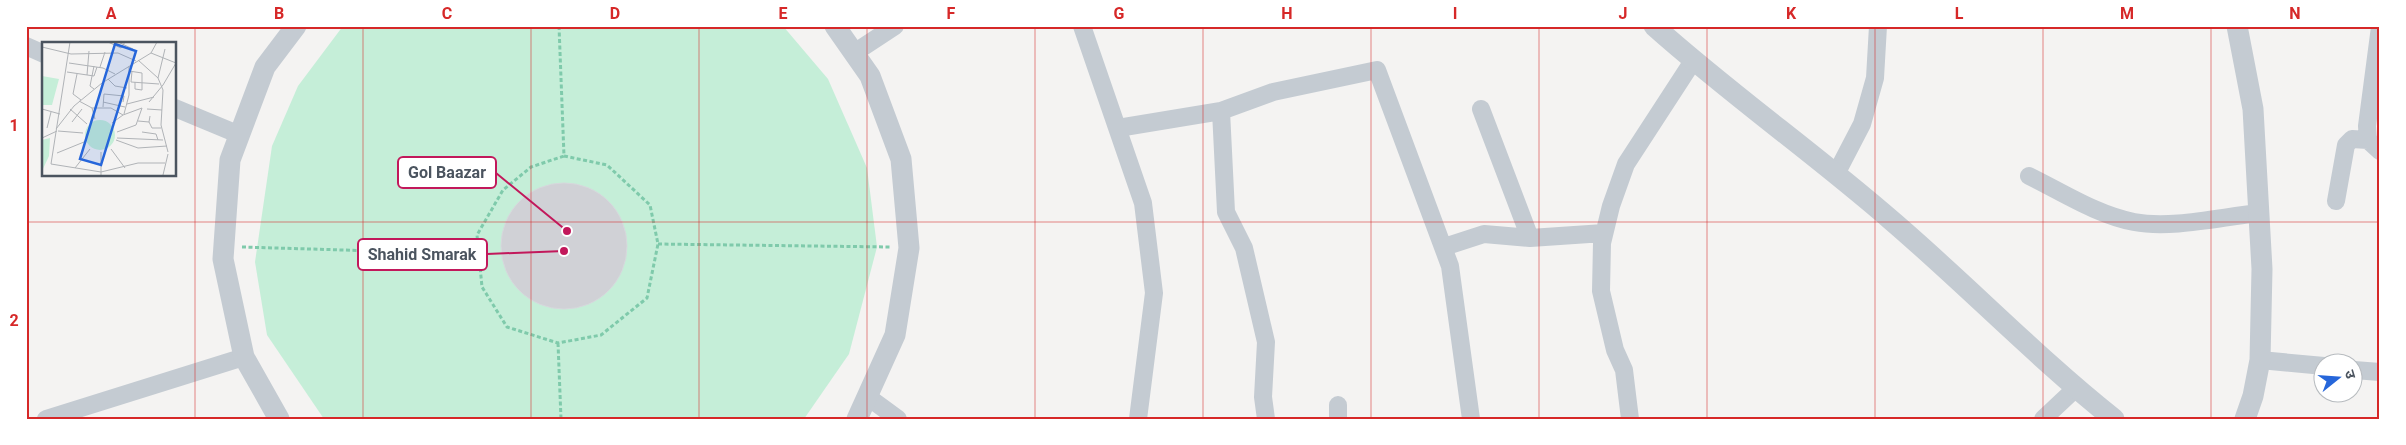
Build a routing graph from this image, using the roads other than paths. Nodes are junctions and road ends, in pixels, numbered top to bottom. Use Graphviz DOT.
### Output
graph roads {
  1 [pos="296,26"];
  2 [pos="835,26"];
  3 [pos="895,26"];
  4 [pos="1082,26"];
  5 [pos="1654,26"];
  6 [pos="1878,26"];
  7 [pos="2237,26"];
  8 [pos="2380,27"];
  9 [pos="26,46"];
  10 [pos="42,53"];
  11 [pos="854,53"];
  12 [pos="1693,61"];
  13 [pos="176,108"];
  14 [pos="1481,109"];
  15 [pos="1220,111"];
  16 [pos="1118,128"];
  17 [pos="240,135"];
  18 [pos="2374,146"];
  19 [pos="1836,174"];
  20 [pos="2029,176"];
  21 [pos="2336,201"];
  22 [pos="2259,213"];
  23 [pos="1604,234"];
  24 [pos="1530,238"];
  25 [pos="1444,248"];
  26 [pos="244,357"];
  27 [pos="2260,360"];
  28 [pos="2314,365"];
  29 [pos="2364,371"];
  30 [pos="2380,372"];
  31 [pos="2076,388"];
  32 [pos="868,397"];
  33 [pos="46,419"];
  34 [pos="279,419"];
  35 [pos="857,419"];
  36 [pos="898,419"];
  37 [pos="1138,419"];
  38 [pos="1266,419"];
  39 [pos="1472,419"];
  40 [pos="1630,419"];
  41 [pos="2043,419"];
  42 [pos="2114,419"];
  43 [pos="2245,419"];
  1 -- 17 [label="street"];
  2 -- 11 [label="street"];
  3 -- 11 [label="street"];
  4 -- 16 [label="street"];
  5 -- 12 [label="street"];
  6 -- 19 [label="street"];
  7 -- 22 [label="street"];
  8 -- 18 [label="street"];
  9 -- 10 [label="street"];
  11 -- 32 [label="street"];
  12 -- 19 [label="street"];
  12 -- 23 [label="street"];
  13 -- 17 [label="street"];
  14 -- 24 [label="street"];
  15 -- 16 [label="street"];
  15 -- 25 [label="street"];
  15 -- 38 [label="street"];
  16 -- 37 [label="street"];
  17 -- 26 [label="street"];
  18 -- 21 [label="street"];
  19 -- 31 [label="street"];
  20 -- 22 [label="street"];
  22 -- 27 [label="street"];
  23 -- 24 [label="street"];
  23 -- 40 [label="street"];
  24 -- 25 [label="street"];
  25 -- 39 [label="street"];
  26 -- 33 [label="street"];
  26 -- 34 [label="street"];
  27 -- 28 [label="street"];
  27 -- 43 [label="street"];
  29 -- 30 [label="street"];
  31 -- 41 [label="street"];
  31 -- 42 [label="street"];
  32 -- 35 [label="street"];
  32 -- 36 [label="street"];
}
